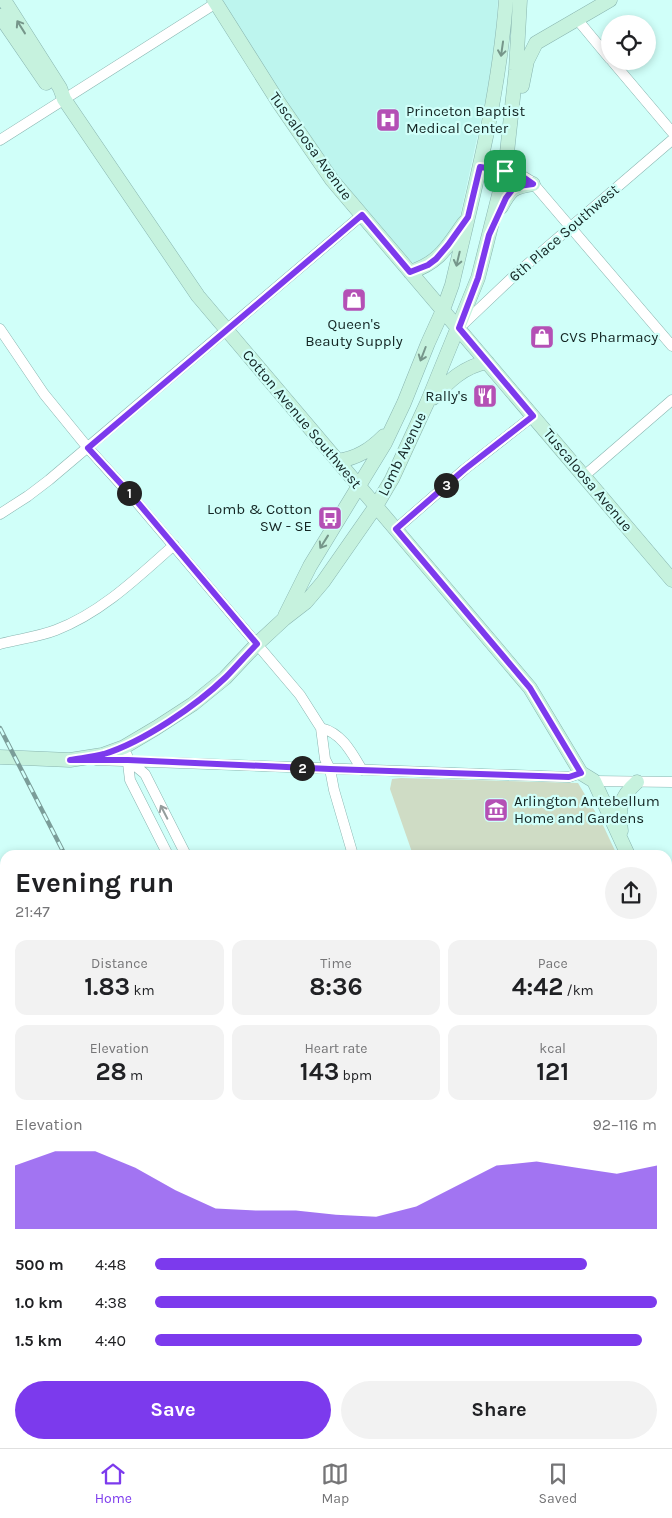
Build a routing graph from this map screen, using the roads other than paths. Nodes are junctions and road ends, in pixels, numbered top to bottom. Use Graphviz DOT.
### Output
graph roads {
  1 [pos="4,0"];
  2 [pos="506,0"];
  3 [pos="520,0"];
  4 [pos="610,0"];
  5 [pos="215,2"];
  6 [pos="0,16"];
  7 [pos="576,18"];
  8 [pos="601,48"];
  9 [pos="619,70"];
  10 [pos="64,99"];
  11 [pos="672,132"];
  12 [pos="509,134"];
  13 [pos="0,140"];
  14 [pos="672,140"];
  15 [pos="480,167"];
  16 [pos="505,171"];
  17 [pos="533,184"];
  18 [pos="362,215"];
  19 [pos="468,217"];
  20 [pos="570,227"];
  21 [pos="489,235"];
  22 [pos="410,272"];
  23 [pos="443,310"];
  24 [pos="459,328"];
  25 [pos="226,329"];
  26 [pos="1,332"];
  27 [pos="672,346"];
  28 [pos="487,362"];
  29 [pos="672,400"];
  30 [pos="427,403"];
  31 [pos="533,416"];
  32 [pos="393,426"];
  33 [pos="88,448"];
  34 [pos="338,461"];
  35 [pos="584,476"];
  36 [pos="359,486"];
  37 [pos="376,506"];
  38 [pos="0,514"];
  39 [pos="396,529"];
  40 [pos="174,545"];
  41 [pos="672,580"];
  42 [pos="284,619"];
  43 [pos="0,644"];
  44 [pos="257,644"];
  45 [pos="321,728"];
  46 [pos="126,753"];
  47 [pos="0,757"];
  48 [pos="330,769"];
  49 [pos="362,770"];
  50 [pos="581,773"];
  51 [pos="594,781"];
  52 [pos="637,782"];
  53 [pos="672,782"];
  54 [pos="625,849"];
  55 [pos="165,850"];
  56 [pos="183,850"];
  57 [pos="352,850"];
  10 -- 1 [label="main road, Cotton Avenue Southwest, one-way"];
  2 -- 15 [label="main road, Lomb Avenue, one-way"];
  3 -- 12 [label="main road, Lomb Avenue"];
  4 -- 7 [label="main road"];
  5 -- 10 [label="street"];
  5 -- 18 [label="main road, Tuscaloosa Avenue"];
  6 -- 10 [label="main road, Cotton Avenue Southwest"];
  7 -- 8 [label="street"];
  7 -- 12 [label="main road"];
  9 -- 11 [label="street"];
  10 -- 13 [label="street"];
  10 -- 25 [label="main road, Cotton Avenue Southwest"];
  12 -- 16 [label="main road, Lomb Avenue"];
  14 -- 20 [label="street, 6th Place Southwest"];
  15 -- 16 [label="street"];
  15 -- 19 [label="main road, Lomb Avenue"];
  16 -- 17 [label="street"];
  16 -- 21 [label="main road, Lomb Avenue"];
  17 -- 20 [label="street"];
  17 -- 21 [label="main road"];
  18 -- 22 [label="main road, Tuscaloosa Avenue"];
  18 -- 25 [label="street"];
  19 -- 22 [label="main road"];
  19 -- 23 [label="main road, Lomb Avenue, one-way"];
  20 -- 24 [label="street, 6th Place Southwest"];
  20 -- 27 [label="street"];
  21 -- 24 [label="main road, Lomb Avenue"];
  22 -- 23 [label="main road, Tuscaloosa Avenue"];
  23 -- 24 [label="main road, Tuscaloosa Avenue"];
  23 -- 32 [label="main road, Lomb Avenue, one-way"];
  24 -- 28 [label="main road, Tuscaloosa Avenue"];
  24 -- 30 [label="main road, Lomb Avenue"];
  25 -- 33 [label="street"];
  25 -- 34 [label="main road, Cotton Avenue Southwest"];
  26 -- 33 [label="street"];
  28 -- 30 [label="main road"];
  28 -- 31 [label="main road, Tuscaloosa Avenue"];
  29 -- 35 [label="street"];
  30 -- 37 [label="main road, Lomb Avenue"];
  31 -- 35 [label="main road, Tuscaloosa Avenue"];
  31 -- 39 [label="street"];
  32 -- 34 [label="main road"];
  32 -- 36 [label="main road, Lomb Avenue"];
  33 -- 38 [label="street"];
  33 -- 40 [label="street"];
  34 -- 36 [label="main road, Cotton Avenue Southwest"];
  35 -- 41 [label="main road, Tuscaloosa Avenue"];
  36 -- 37 [label="main road, Cotton Avenue Southwest"];
  36 -- 42 [label="main road, Lomb Avenue, one-way"];
  37 -- 39 [label="main road, Cotton Avenue Southwest"];
  37 -- 42 [label="main road, Lomb Avenue"];
  39 -- 50 [label="main road, Cotton Avenue Southwest"];
  40 -- 43 [label="street"];
  40 -- 44 [label="street"];
  42 -- 44 [label="main road, Lomb Avenue"];
  44 -- 45 [label="street"];
  44 -- 46 [label="main road, Lomb Avenue"];
  45 -- 48 [label="street"];
  45 -- 49 [label="street"];
  46 -- 47 [label="main road, Lomb Avenue"];
  46 -- 48 [label="street"];
  46 -- 55 [label="street"];
  56 -- 46 [label="street, one-way"];
  48 -- 49 [label="street"];
  48 -- 57 [label="street"];
  49 -- 50 [label="street"];
  50 -- 51 [label="main road, Cotton Avenue Southwest"];
  51 -- 52 [label="street"];
  51 -- 54 [label="main road"];
  52 -- 53 [label="street"];
  52 -- 54 [label="main road"];
}
